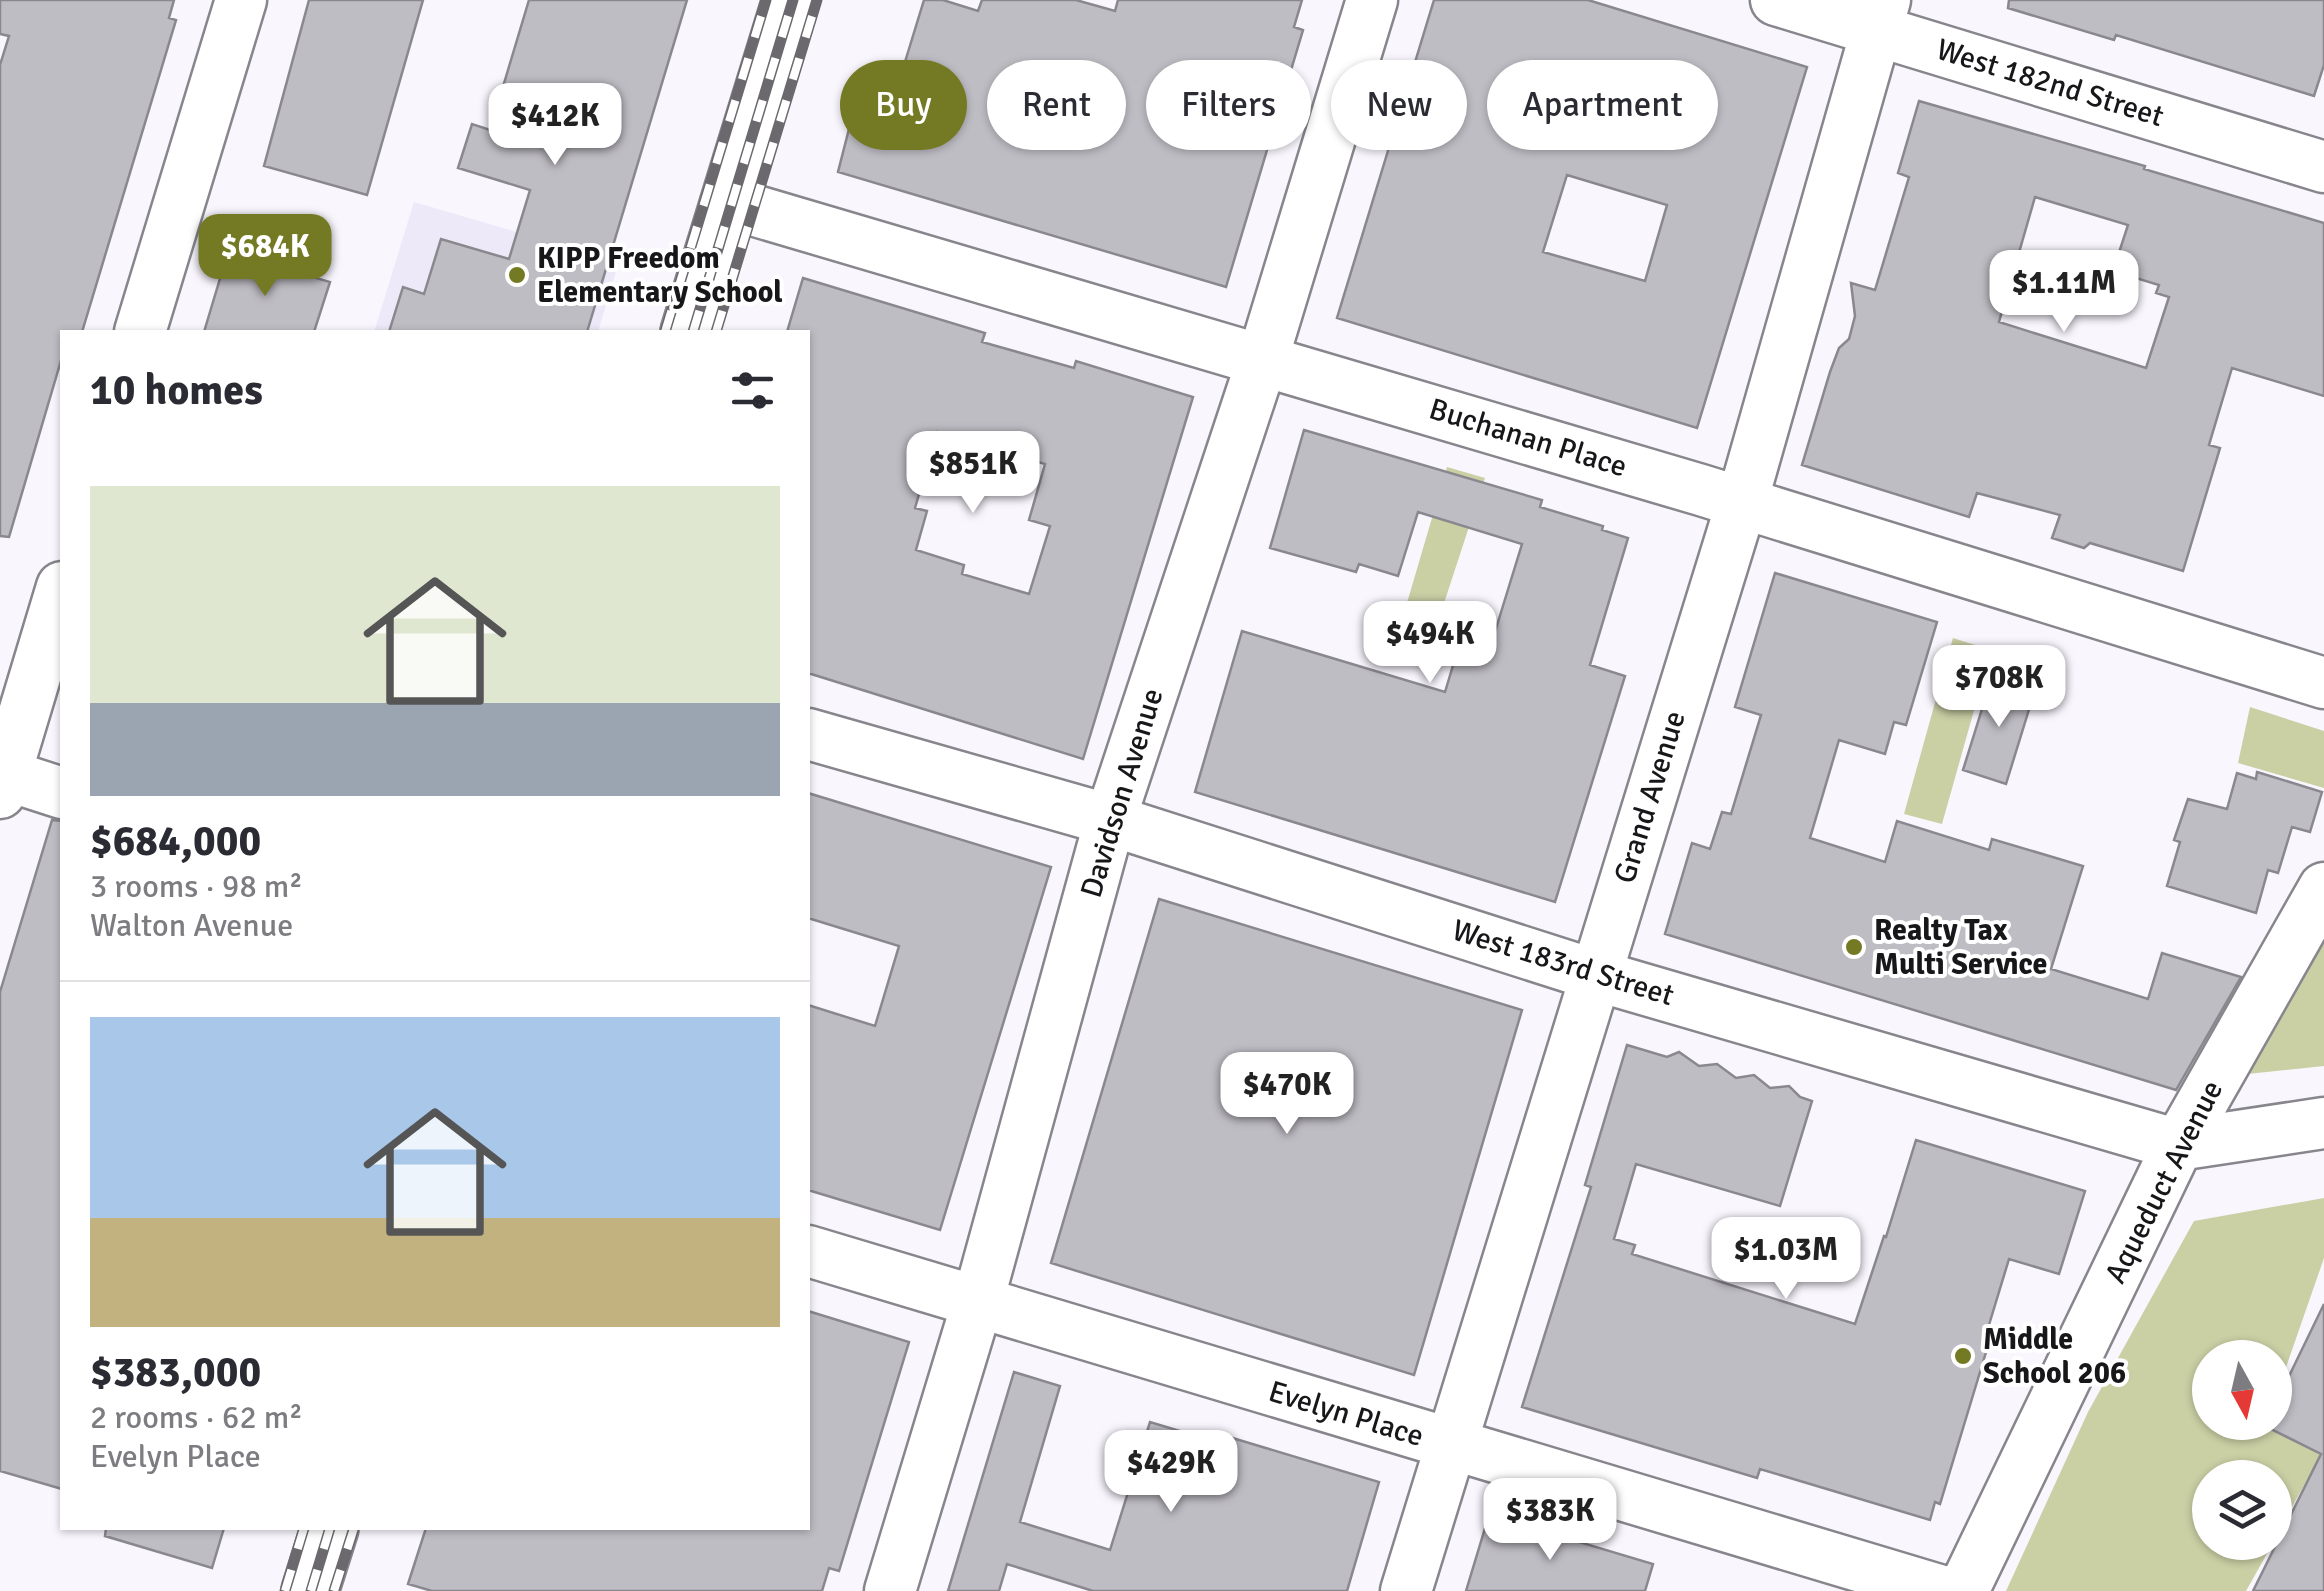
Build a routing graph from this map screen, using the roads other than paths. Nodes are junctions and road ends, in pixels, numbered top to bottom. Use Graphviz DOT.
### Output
graph roads {
  1 [pos="241,0"];
  2 [pos="791,0"];
  3 [pos="1372,0"];
  4 [pos="1776,0"];
  5 [pos="1882,14"];
  6 [pos="2324,167"];
  7 [pos="730,203"];
  8 [pos="141,330"];
  9 [pos="690,330"];
  10 [pos="1264,358"];
  11 [pos="1742,502"];
  12 [pos="60,593"];
  13 [pos="2324,683"];
  14 [pos="810,735"];
  15 [pos="2,780"];
  16 [pos="60,792"];
  17 [pos="1110,820"];
  18 [pos="2324,888"];
  19 [pos="1595,975"];
  20 [pos="2324,1124"];
  21 [pos="2178,1146"];
  22 [pos="810,1252"];
  23 [pos="978,1302"];
  24 [pos="1451,1446"];
  25 [pos="329,1530"];
  26 [pos="310,1591"];
  27 [pos="890,1591"];
  28 [pos="1406,1591"];
  29 [pos="1942,1591"];
  30 [pos="1963,1591"];
  1 -- 8 [label="street"];
  2 -- 7 [label="main road"];
  3 -- 10 [label="street, Davidson Avenue"];
  4 -- 5 [label="street, West 182nd Street"];
  5 -- 6 [label="street, West 182nd Street"];
  5 -- 11 [label="street, Grand Avenue"];
  7 -- 9 [label="main road"];
  7 -- 10 [label="street, Buchanan Place"];
  10 -- 11 [label="street, Buchanan Place"];
  10 -- 17 [label="street, Davidson Avenue"];
  11 -- 13 [label="street, Buchanan Place"];
  11 -- 19 [label="street, Grand Avenue"];
  12 -- 15 [label="street"];
  14 -- 17 [label="street, West 183rd Street"];
  15 -- 16 [label="street"];
  17 -- 19 [label="street, West 183rd Street"];
  17 -- 23 [label="street, Davidson Avenue"];
  18 -- 21 [label="street, Aqueduct Avenue"];
  19 -- 21 [label="street, West 183rd Street"];
  19 -- 24 [label="street, Grand Avenue"];
  20 -- 21 [label="street, West 183rd Street"];
  21 -- 30 [label="street, Aqueduct Avenue"];
  22 -- 23 [label="street, Evelyn Place"];
  23 -- 24 [label="street, Evelyn Place"];
  23 -- 27 [label="street, Davidson Avenue"];
  24 -- 28 [label="street, Grand Avenue"];
  24 -- 29 [label="street, Evelyn Place"];
  25 -- 26 [label="main road"];
}
